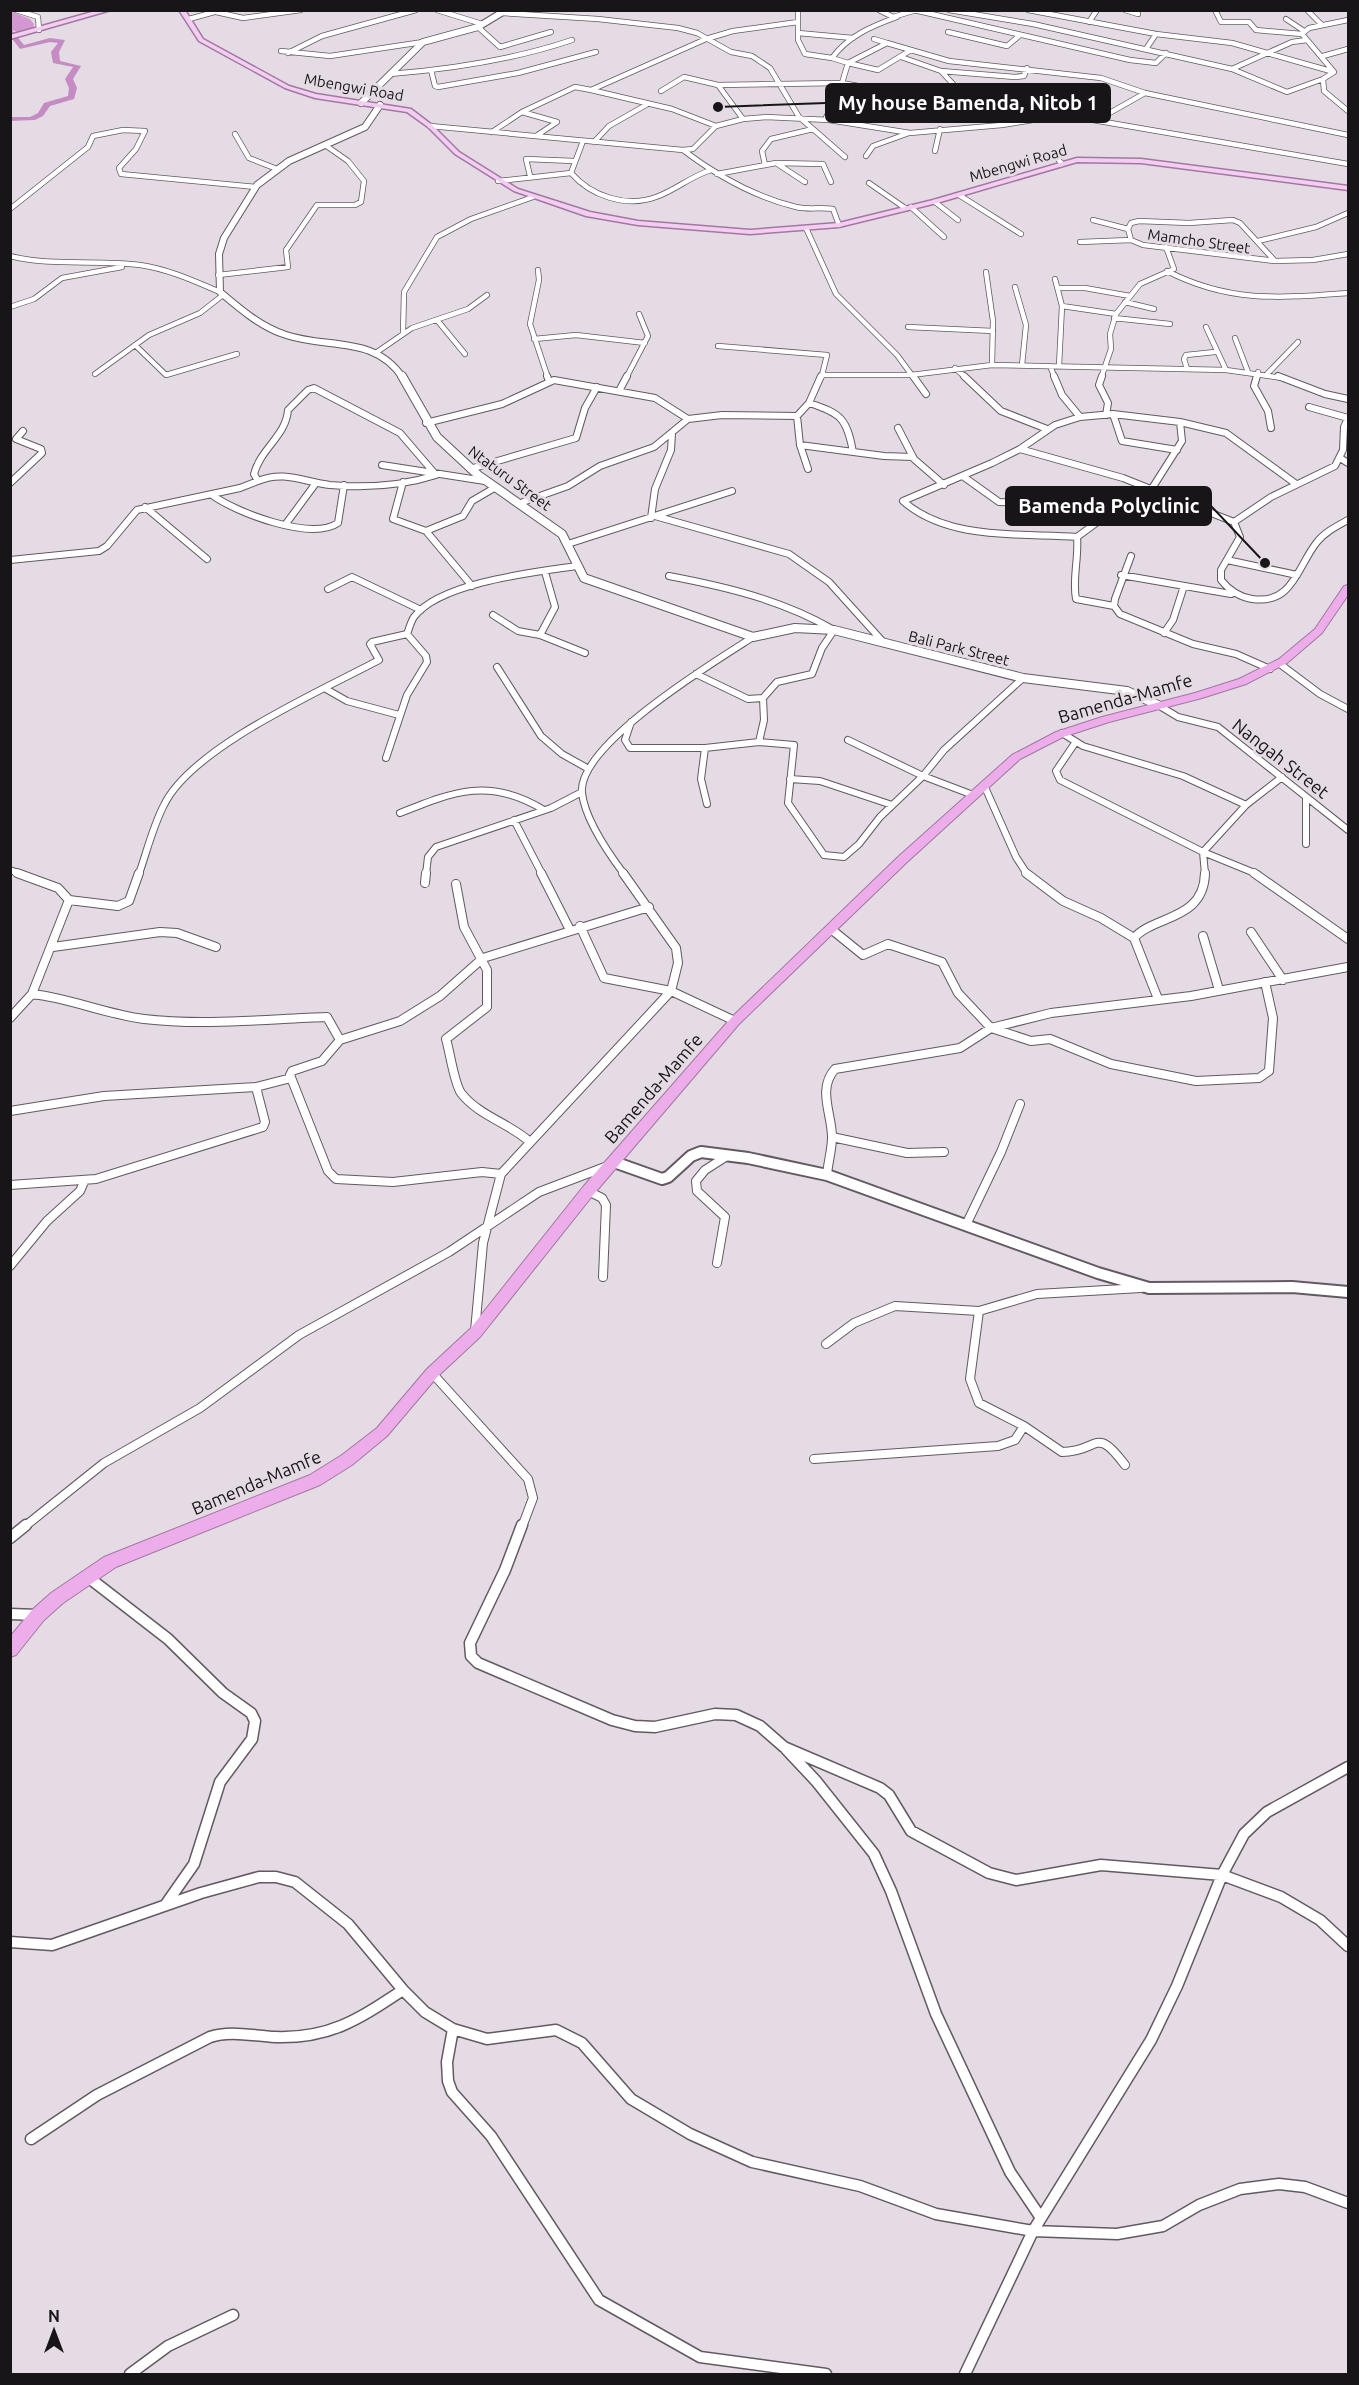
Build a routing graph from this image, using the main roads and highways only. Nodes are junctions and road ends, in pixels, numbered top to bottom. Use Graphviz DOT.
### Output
graph roads {
  1 [pos="182,10"];
  2 [pos="104,11"];
  3 [pos="10,37"];
  4 [pos="1348,188"];
  5 [pos="1348,588"];
  6 [pos="10,1650"];
  1 -- 4 [label="main road, Mbengwi Road"];
  2 -- 3 [label="main road"];
  5 -- 6 [label="highway, Bamenda-Mamfe"];
}
